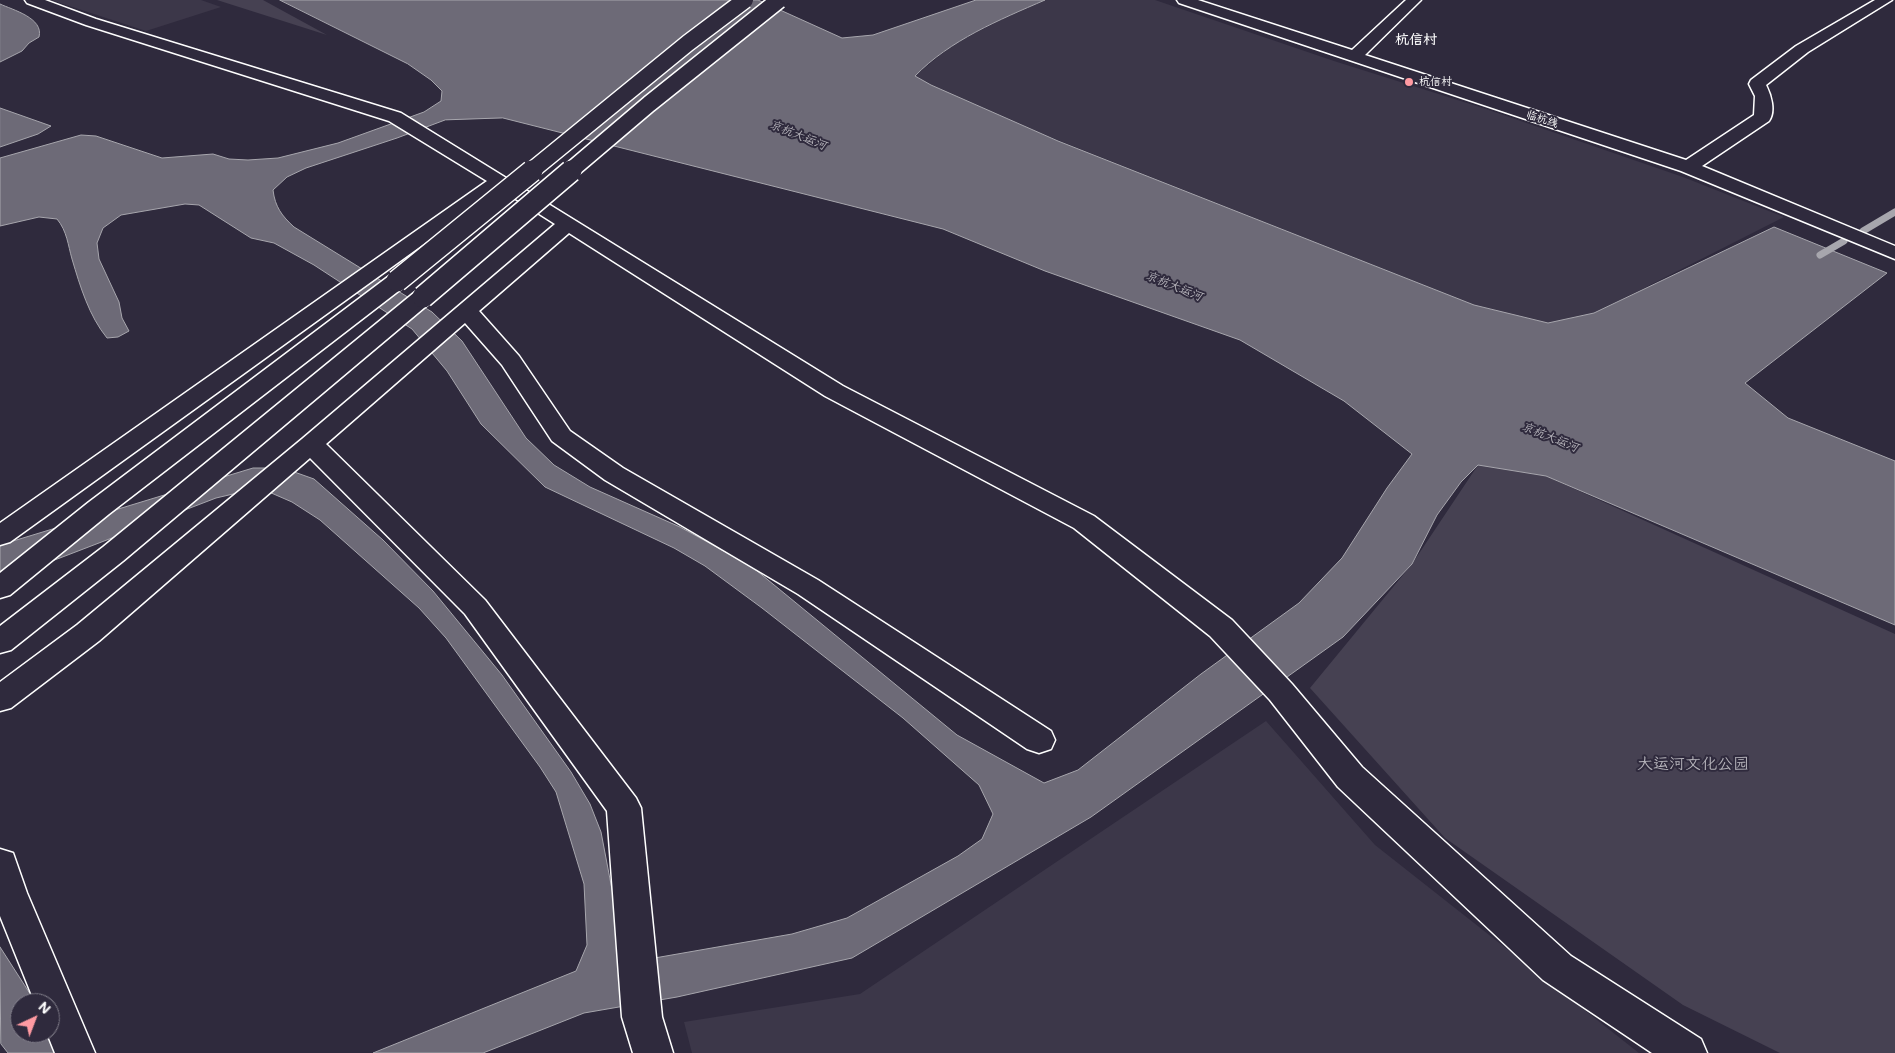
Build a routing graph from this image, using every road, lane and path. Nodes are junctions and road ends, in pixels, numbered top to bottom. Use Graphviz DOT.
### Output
graph roads {
  1 [pos="32,0"];
  2 [pos="745,0"];
  3 [pos="779,0"];
  4 [pos="1184,0"];
  5 [pos="1414,0"];
  6 [pos="1886,0"];
  7 [pos="1895,2"];
  8 [pos="1354,56"];
  9 [pos="1688,167"];
  10 [pos="499,181"];
  11 [pos="567,224"];
  12 [pos="1895,253"];
  13 [pos="458,318"];
  14 [pos="311,444"];
  15 [pos="4,533"];
  16 [pos="0,588"];
  17 [pos="0,642"];
  18 [pos="0,698"];
  19 [pos="1039,740"];
  20 [pos="0,864"];
  21 [pos="75,1053"];
  22 [pos="653,1053"];
  23 [pos="1687,1053"];
  1 -- 10 [label="street"];
  2 -- 16 [label="street, bridge"];
  3 -- 17 [label="street, bridge"];
  4 -- 8 [label="street, 临杭线"];
  5 -- 8 [label="street"];
  6 -- 7 [label="street"];
  6 -- 9 [label="street"];
  8 -- 9 [label="street, 临杭线"];
  9 -- 12 [label="street, 临杭线"];
  10 -- 11 [label="street"];
  10 -- 15 [label="street"];
  11 -- 13 [label="street"];
  11 -- 23 [label="street"];
  13 -- 14 [label="street"];
  13 -- 19 [label="street"];
  14 -- 18 [label="street"];
  14 -- 22 [label="street"];
  20 -- 21 [label="street"];
}
